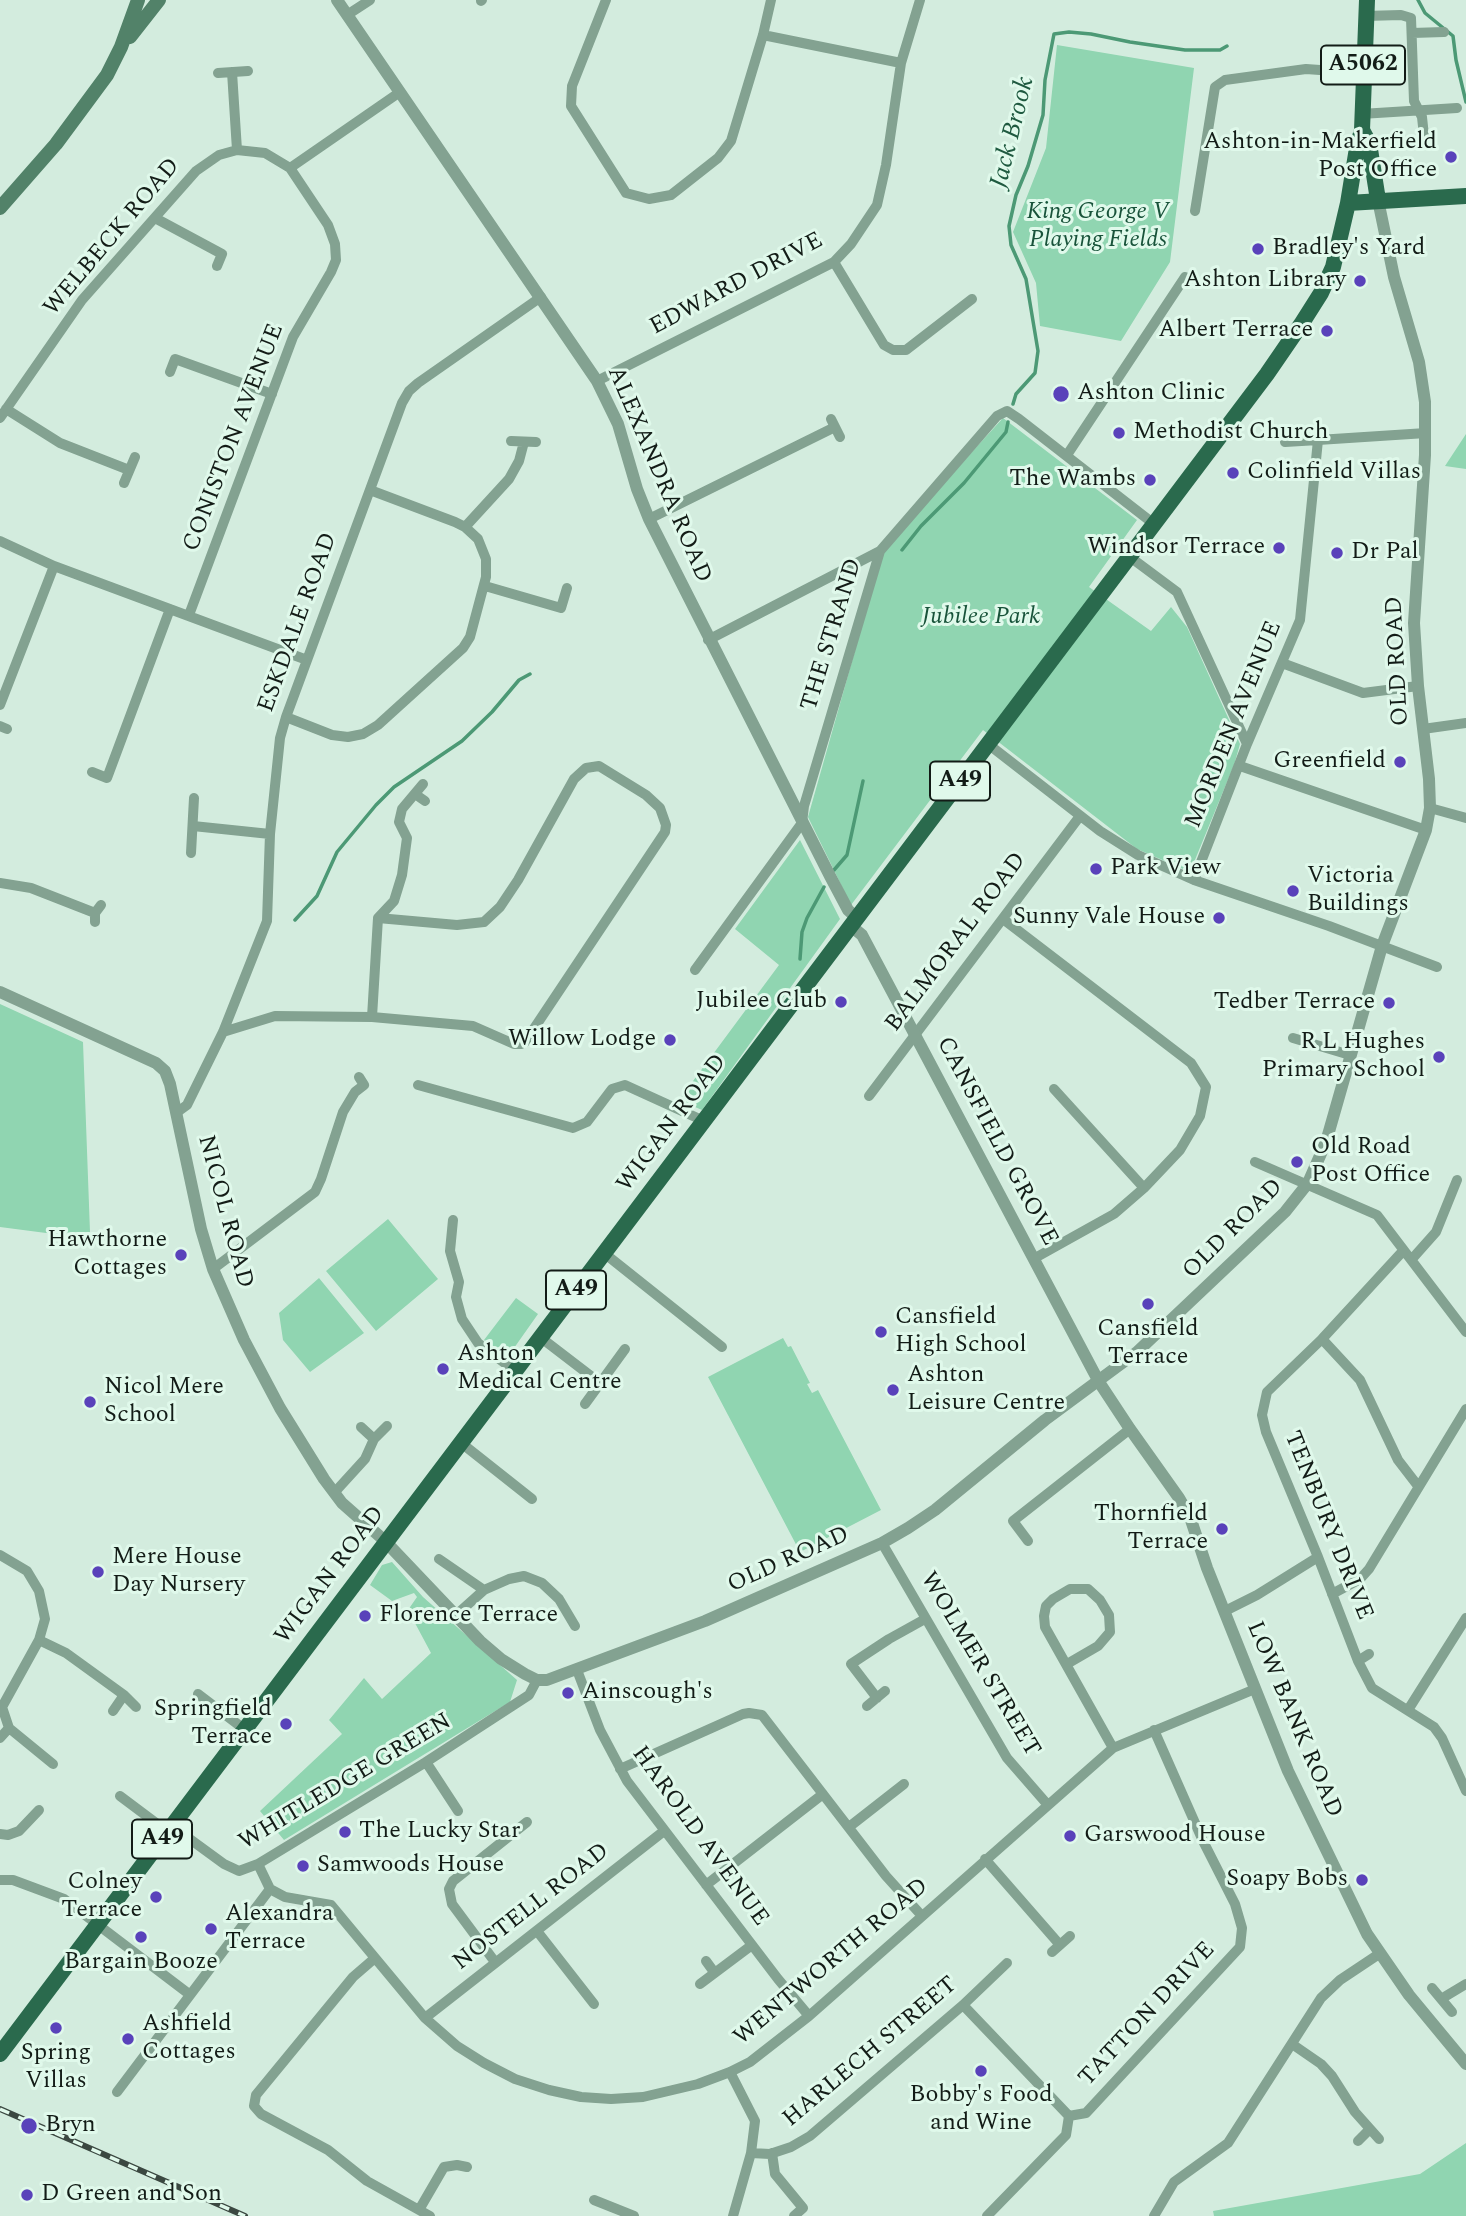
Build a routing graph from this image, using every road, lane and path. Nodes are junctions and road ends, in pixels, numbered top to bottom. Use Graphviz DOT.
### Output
graph roads {
  1 [pos="138,0"];
  2 [pos="159,0"];
  3 [pos="337,0"];
  4 [pos="370,0"];
  5 [pos="606,0"];
  6 [pos="771,0"];
  7 [pos="920,0"];
  8 [pos="1366,8"];
  9 [pos="347,15"];
  10 [pos="1444,32"];
  11 [pos="1412,33"];
  12 [pos="763,35"];
  13 [pos="121,47"];
  14 [pos="901,63"];
  15 [pos="248,71"];
  16 [pos="232,72"];
  17 [pos="218,73"];
  18 [pos="1362,73"];
  19 [pos="400,92"];
  20 [pos="1457,108"];
  21 [pos="1418,110"];
  22 [pos="1362,122"];
  23 [pos="1425,145"];
  24 [pos="237,150"];
  25 [pos="290,168"];
  26 [pos="1466,195"];
  27 [pos="1378,200"];
  28 [pos="1348,203"];
  29 [pos="0,208"];
  30 [pos="1195,211"];
  31 [pos="155,218"];
  32 [pos="834,262"];
  33 [pos="217,266"];
  34 [pos="1185,277"];
  35 [pos="541,297"];
  36 [pos="972,299"];
  37 [pos="170,372"];
  38 [pos="597,381"];
  39 [pos="272,394"];
  40 [pos="3,413"];
  41 [pos="835,428"];
  42 [pos="1426,433"];
  43 [pos="1318,440"];
  44 [pos="511,441"];
  45 [pos="524,442"];
  46 [pos="536,442"];
  47 [pos="1285,442"];
  48 [pos="1067,455"];
  49 [pos="135,457"];
  50 [pos="129,470"];
  51 [pos="124,483"];
  52 [pos="370,490"];
  53 [pos="649,519"];
  54 [pos="1154,524"];
  55 [pos="466,527"];
  56 [pos="0,541"];
  57 [pos="880,551"];
  58 [pos="1130,556"];
  59 [pos="54,566"];
  60 [pos="485,586"];
  61 [pos="567,588"];
  62 [pos="170,609"];
  63 [pos="189,615"];
  64 [pos="708,640"];
  65 [pos="307,660"];
  66 [pos="1282,663"];
  67 [pos="1418,686"];
  68 [pos="0,705"];
  69 [pos="286,717"];
  70 [pos="1466,723"];
  71 [pos="1423,729"];
  72 [pos="988,744"];
  73 [pos="1247,744"];
  74 [pos="1240,766"];
  75 [pos="92,772"];
  76 [pos="423,784"];
  77 [pos="415,794"];
  78 [pos="194,799"];
  79 [pos="425,801"];
  80 [pos="1430,808"];
  81 [pos="1080,816"];
  82 [pos="1466,818"];
  83 [pos="802,823"];
  84 [pos="193,826"];
  85 [pos="1426,830"];
  86 [pos="270,834"];
  87 [pos="191,853"];
  88 [pos="1194,880"];
  89 [pos="0,883"];
  90 [pos="97,914"];
  91 [pos="378,918"];
  92 [pos="1003,919"];
  93 [pos="855,922"];
  94 [pos="1382,946"];
  95 [pos="1437,967"];
  96 [pos="695,970"];
  97 [pos="0,992"];
  98 [pos="372,1017"];
  99 [pos="223,1032"];
  100 [pos="914,1034"];
  101 [pos="1293,1038"];
  102 [pos="1350,1055"];
  103 [pos="359,1077"];
  104 [pos="418,1085"];
  105 [pos="1054,1089"];
  106 [pos="869,1096"];
  107 [pos="176,1114"];
  108 [pos="704,1121"];
  109 [pos="1255,1162"];
  110 [pos="1457,1180"];
  111 [pos="1308,1183"];
  112 [pos="1144,1188"];
  113 [pos="453,1220"];
  114 [pos="1403,1251"];
  115 [pos="604,1253"];
  116 [pos="1035,1258"];
  117 [pos="1412,1259"];
  118 [pos="214,1269"];
  119 [pos="1466,1332"];
  120 [pos="540,1337"];
  121 [pos="1322,1339"];
  122 [pos="722,1346"];
  123 [pos="625,1349"];
  124 [pos="514,1370"];
  125 [pos="1099,1382"];
  126 [pos="600,1383"];
  127 [pos="585,1404"];
  128 [pos="1466,1409"];
  129 [pos="387,1426"];
  130 [pos="360,1427"];
  131 [pos="1130,1429"];
  132 [pos="374,1439"];
  133 [pos="460,1442"];
  134 [pos="1418,1486"];
  135 [pos="334,1493"];
  136 [pos="532,1499"];
  137 [pos="385,1541"];
  138 [pos="1028,1541"];
  139 [pos="882,1543"];
  140 [pos="0,1555"];
  141 [pos="1318,1557"];
  142 [pos="439,1559"];
  143 [pos="484,1590"];
  144 [pos="1332,1594"];
  145 [pos="1224,1611"];
  146 [pos="454,1616"];
  147 [pos="1466,1618"];
  148 [pos="925,1619"];
  149 [pos="575,1626"];
  150 [pos="39,1640"];
  151 [pos="1369,1654"];
  152 [pos="1358,1661"];
  153 [pos="1067,1664"];
  154 [pos="577,1670"];
  155 [pos="537,1680"];
  156 [pos="1255,1689"];
  157 [pos="198,1694"];
  158 [pos="124,1695"];
  159 [pos="867,1706"];
  160 [pos="136,1707"];
  161 [pos="1408,1710"];
  162 [pos="113,1711"];
  163 [pos="9,1728"];
  164 [pos="244,1729"];
  165 [pos="1154,1730"];
  166 [pos="0,1738"];
  167 [pos="1113,1748"];
  168 [pos="426,1762"];
  169 [pos="53,1764"];
  170 [pos="620,1769"];
  171 [pos="904,1784"];
  172 [pos="1466,1791"];
  173 [pos="824,1794"];
  174 [pos="120,1796"];
  175 [pos="1047,1804"];
  176 [pos="40,1809"];
  177 [pos="458,1811"];
  178 [pos="527,1822"];
  179 [pos="849,1827"];
  180 [pos="170,1829"];
  181 [pos="664,1831"];
  182 [pos="0,1834"];
  183 [pos="985,1859"];
  184 [pos="258,1864"];
  185 [pos="0,1880"];
  186 [pos="706,1885"];
  187 [pos="271,1889"];
  188 [pos="922,1916"];
  189 [pos="97,1925"];
  190 [pos="537,1931"];
  191 [pos="1070,1936"];
  192 [pos="752,1945"];
  193 [pos="1379,1954"];
  194 [pos="375,1958"];
  195 [pos="706,1961"];
  196 [pos="495,1962"];
  197 [pos="1007,1963"];
  198 [pos="715,1972"];
  199 [pos="700,1984"];
  200 [pos="1466,1984"];
  201 [pos="1432,1987"];
  202 [pos="189,1994"];
  203 [pos="1441,1999"];
  204 [pos="594,2004"];
  205 [pos="963,2005"];
  206 [pos="1452,2011"];
  207 [pos="809,2016"];
  208 [pos="425,2018"];
  209 [pos="1292,2044"];
  210 [pos="0,2054"];
  211 [pos="1466,2064"];
  212 [pos="730,2073"];
  213 [pos="117,2092"];
  214 [pos="1069,2116"];
  215 [pos="1370,2129"];
  216 [pos="1379,2140"];
  217 [pos="1358,2141"];
  218 [pos="751,2153"];
  219 [pos="772,2153"];
  220 [pos="467,2167"];
  221 [pos="594,2200"];
  222 [pos="419,2210"];
  223 [pos="430,2216"];
  224 [pos="634,2216"];
  225 [pos="733,2216"];
  226 [pos="794,2216"];
  227 [pos="987,2216"];
  228 [pos="1154,2216"];
  1 -- 13 [label="main road"];
  2 -- 13 [label="main road"];
  3 -- 9 [label="street, ALEXANDRA ROAD"];
  4 -- 9 [label="street"];
  5 -- 12 [label="street"];
  6 -- 12 [label="street"];
  7 -- 14 [label="street, EDWARD DRIVE"];
  8 -- 11 [label="street"];
  8 -- 18 [label="main road, WIGAN ROAD / A5062"];
  9 -- 19 [label="street, ALEXANDRA ROAD"];
  10 -- 11 [label="street"];
  11 -- 21 [label="street"];
  12 -- 14 [label="street"];
  13 -- 29 [label="main road"];
  14 -- 32 [label="street, EDWARD DRIVE"];
  15 -- 16 [label="street"];
  16 -- 17 [label="street"];
  16 -- 24 [label="street"];
  18 -- 22 [label="main road, WIGAN ROAD / A5062"];
  18 -- 30 [label="street"];
  19 -- 25 [label="street"];
  19 -- 35 [label="street, ALEXANDRA ROAD"];
  20 -- 21 [label="street"];
  21 -- 22 [label="street"];
  21 -- 23 [label="street"];
  22 -- 27 [label="main road, WIGAN ROAD / A5062"];
  22 -- 28 [label="main road, WIGAN ROAD / A5062"];
  24 -- 25 [label="street"];
  24 -- 31 [label="street, WELBECK ROAD"];
  25 -- 39 [label="street, CONISTON AVENUE"];
  26 -- 27 [label="main road"];
  27 -- 28 [label="main road"];
  27 -- 42 [label="street, OLD ROAD"];
  28 -- 54 [label="main road, WIGAN ROAD / A49"];
  31 -- 33 [label="street"];
  31 -- 40 [label="street, WELBECK ROAD"];
  32 -- 36 [label="street"];
  32 -- 38 [label="street, EDWARD DRIVE"];
  34 -- 48 [label="street"];
  35 -- 38 [label="street, ALEXANDRA ROAD"];
  35 -- 52 [label="street, ESKDALE ROAD"];
  37 -- 39 [label="street"];
  38 -- 53 [label="street, ALEXANDRA ROAD"];
  39 -- 63 [label="street, CONISTON AVENUE"];
  40 -- 50 [label="street"];
  41 -- 53 [label="street"];
  42 -- 43 [label="street"];
  42 -- 67 [label="street, OLD ROAD"];
  43 -- 47 [label="street"];
  43 -- 66 [label="street, MORDEN AVENUE"];
  44 -- 45 [label="street"];
  45 -- 46 [label="street"];
  45 -- 55 [label="street"];
  48 -- 54 [label="street"];
  48 -- 57 [label="street, THE STRAND"];
  49 -- 50 [label="street"];
  50 -- 51 [label="street"];
  52 -- 55 [label="street"];
  52 -- 65 [label="street, ESKDALE ROAD"];
  53 -- 64 [label="street, ALEXANDRA ROAD"];
  54 -- 58 [label="main road, WIGAN ROAD / A49"];
  55 -- 60 [label="street"];
  56 -- 59 [label="street"];
  57 -- 64 [label="street"];
  57 -- 83 [label="street, THE STRAND"];
  58 -- 72 [label="main road, WIGAN ROAD / A49"];
  58 -- 73 [label="street"];
  59 -- 62 [label="street"];
  59 -- 68 [label="street"];
  60 -- 61 [label="street"];
  60 -- 69 [label="street"];
  62 -- 63 [label="street"];
  62 -- 75 [label="street"];
  63 -- 65 [label="street"];
  64 -- 83 [label="street, ALEXANDRA ROAD"];
  65 -- 69 [label="street, ESKDALE ROAD"];
  66 -- 67 [label="street"];
  66 -- 73 [label="street, MORDEN AVENUE"];
  67 -- 71 [label="street, OLD ROAD"];
  69 -- 86 [label="street, ESKDALE ROAD"];
  70 -- 71 [label="street"];
  71 -- 80 [label="street, OLD ROAD"];
  72 -- 81 [label="street"];
  72 -- 93 [label="main road, WIGAN ROAD / A49"];
  73 -- 74 [label="street, MORDEN AVENUE"];
  74 -- 85 [label="street"];
  74 -- 88 [label="street, MORDEN AVENUE"];
  76 -- 77 [label="street"];
  77 -- 79 [label="street"];
  77 -- 91 [label="street"];
  78 -- 84 [label="street"];
  80 -- 82 [label="street"];
  80 -- 85 [label="street, OLD ROAD"];
  81 -- 88 [label="street"];
  81 -- 92 [label="street, BALMORAL ROAD"];
  83 -- 93 [label="street, ALEXANDRA ROAD"];
  83 -- 96 [label="street"];
  84 -- 86 [label="street"];
  84 -- 87 [label="street"];
  85 -- 94 [label="street, OLD ROAD"];
  86 -- 99 [label="street, ESKDALE ROAD"];
  88 -- 94 [label="street"];
  89 -- 90 [label="street"];
  91 -- 98 [label="street"];
  91 -- 98 [label="street"];
  92 -- 100 [label="street, BALMORAL ROAD"];
  92 -- 112 [label="street"];
  93 -- 100 [label="street, CANSFIELD GROVE"];
  93 -- 108 [label="main road, WIGAN ROAD / A49"];
  94 -- 95 [label="street"];
  94 -- 102 [label="street, OLD ROAD"];
  97 -- 107 [label="street, NICOL ROAD"];
  98 -- 99 [label="street"];
  99 -- 107 [label="street, ESKDALE ROAD"];
  100 -- 106 [label="street, BALMORAL ROAD"];
  100 -- 116 [label="street, CANSFIELD GROVE"];
  101 -- 102 [label="street"];
  102 -- 111 [label="street, OLD ROAD"];
  103 -- 118 [label="street"];
  104 -- 108 [label="street"];
  105 -- 112 [label="street"];
  107 -- 118 [label="street, NICOL ROAD"];
  108 -- 115 [label="main road, WIGAN ROAD / A49"];
  109 -- 111 [label="street"];
  110 -- 117 [label="street"];
  111 -- 114 [label="street"];
  111 -- 125 [label="street, OLD ROAD"];
  112 -- 116 [label="street"];
  113 -- 124 [label="street"];
  114 -- 117 [label="street"];
  114 -- 121 [label="street, TENBURY DRIVE"];
  115 -- 120 [label="main road, WIGAN ROAD / A49"];
  115 -- 122 [label="street"];
  116 -- 125 [label="street, CANSFIELD GROVE"];
  117 -- 119 [label="street"];
  118 -- 135 [label="street, NICOL ROAD"];
  120 -- 124 [label="main road, WIGAN ROAD / A49"];
  120 -- 126 [label="street"];
  121 -- 134 [label="street"];
  121 -- 141 [label="street, TENBURY DRIVE"];
  123 -- 126 [label="street"];
  124 -- 133 [label="main road, WIGAN ROAD / A49"];
  125 -- 131 [label="street, LOW BANK ROAD"];
  125 -- 139 [label="street, OLD ROAD"];
  126 -- 127 [label="street"];
  128 -- 134 [label="street"];
  129 -- 132 [label="street"];
  130 -- 132 [label="street"];
  131 -- 138 [label="street"];
  131 -- 145 [label="street, LOW BANK ROAD"];
  132 -- 135 [label="street"];
  133 -- 136 [label="street"];
  133 -- 137 [label="main road, WIGAN ROAD / A49"];
  134 -- 144 [label="street"];
  135 -- 137 [label="street, NICOL ROAD"];
  137 -- 146 [label="street"];
  137 -- 164 [label="main road, WIGAN ROAD / A49"];
  139 -- 148 [label="street, WOLMER STREET"];
  139 -- 154 [label="street, OLD ROAD"];
  140 -- 150 [label="street"];
  141 -- 144 [label="street, TENBURY DRIVE"];
  141 -- 145 [label="street"];
  142 -- 143 [label="street"];
  143 -- 146 [label="street"];
  143 -- 149 [label="street"];
  144 -- 152 [label="street, TENBURY DRIVE"];
  145 -- 156 [label="street, LOW BANK ROAD"];
  146 -- 155 [label="street"];
  147 -- 161 [label="street"];
  148 -- 159 [label="street"];
  148 -- 175 [label="street, WOLMER STREET"];
  150 -- 158 [label="street"];
  150 -- 163 [label="street"];
  151 -- 152 [label="street, TENBURY DRIVE"];
  152 -- 161 [label="street, TENBURY DRIVE"];
  153 -- 153 [label="street"];
  153 -- 167 [label="street"];
  154 -- 155 [label="street, OLD ROAD"];
  154 -- 170 [label="street, HAROLD AVENUE"];
  155 -- 168 [label="street, WHITLEDGE GREEN"];
  156 -- 165 [label="street, WENTWORTH ROAD"];
  156 -- 193 [label="street, LOW BANK ROAD"];
  157 -- 164 [label="street"];
  158 -- 160 [label="street"];
  158 -- 162 [label="street"];
  161 -- 172 [label="street, TENBURY DRIVE"];
  163 -- 166 [label="street"];
  163 -- 169 [label="street"];
  164 -- 180 [label="main road, WIGAN ROAD / A49"];
  165 -- 167 [label="street, WENTWORTH ROAD"];
  165 -- 214 [label="street, TATTON DRIVE"];
  167 -- 175 [label="street, WENTWORTH ROAD"];
  168 -- 177 [label="street"];
  168 -- 184 [label="street, WHITLEDGE GREEN"];
  170 -- 173 [label="street"];
  170 -- 181 [label="street, HAROLD AVENUE"];
  171 -- 179 [label="street"];
  173 -- 179 [label="street"];
  173 -- 186 [label="street"];
  174 -- 180 [label="street"];
  175 -- 183 [label="street, WENTWORTH ROAD"];
  176 -- 182 [label="street"];
  178 -- 196 [label="street"];
  179 -- 188 [label="street"];
  180 -- 184 [label="street, WHITLEDGE GREEN"];
  180 -- 189 [label="main road, WIGAN ROAD / A49"];
  181 -- 186 [label="street, HAROLD AVENUE"];
  181 -- 190 [label="street, NOSTELL ROAD"];
  183 -- 188 [label="street, WENTWORTH ROAD"];
  183 -- 191 [label="street"];
  184 -- 187 [label="street"];
  185 -- 189 [label="street"];
  186 -- 192 [label="street, HAROLD AVENUE"];
  187 -- 194 [label="street, WENTWORTH ROAD"];
  187 -- 202 [label="street"];
  188 -- 207 [label="street, WENTWORTH ROAD"];
  189 -- 202 [label="street"];
  189 -- 210 [label="main road, WIGAN ROAD / A49"];
  190 -- 196 [label="street, NOSTELL ROAD"];
  190 -- 204 [label="street"];
  192 -- 198 [label="street"];
  192 -- 207 [label="street, HAROLD AVENUE"];
  193 -- 209 [label="street"];
  193 -- 211 [label="street, LOW BANK ROAD"];
  194 -- 208 [label="street, WENTWORTH ROAD"];
  194 -- 222 [label="street"];
  195 -- 198 [label="street"];
  196 -- 208 [label="street, NOSTELL ROAD"];
  197 -- 205 [label="street, HARLECH STREET"];
  198 -- 199 [label="street"];
  200 -- 203 [label="street"];
  201 -- 203 [label="street"];
  202 -- 213 [label="street"];
  203 -- 206 [label="street"];
  205 -- 214 [label="street"];
  205 -- 219 [label="street, HARLECH STREET"];
  207 -- 212 [label="street, WENTWORTH ROAD"];
  208 -- 212 [label="street, WENTWORTH ROAD"];
  209 -- 215 [label="street"];
  209 -- 228 [label="street"];
  212 -- 218 [label="street"];
  214 -- 227 [label="street, TATTON DRIVE"];
  215 -- 216 [label="street"];
  215 -- 217 [label="street"];
  218 -- 219 [label="street, HARLECH STREET"];
  218 -- 225 [label="street"];
  219 -- 226 [label="street"];
  220 -- 222 [label="street"];
  221 -- 224 [label="street"];
  222 -- 223 [label="street"];
}
